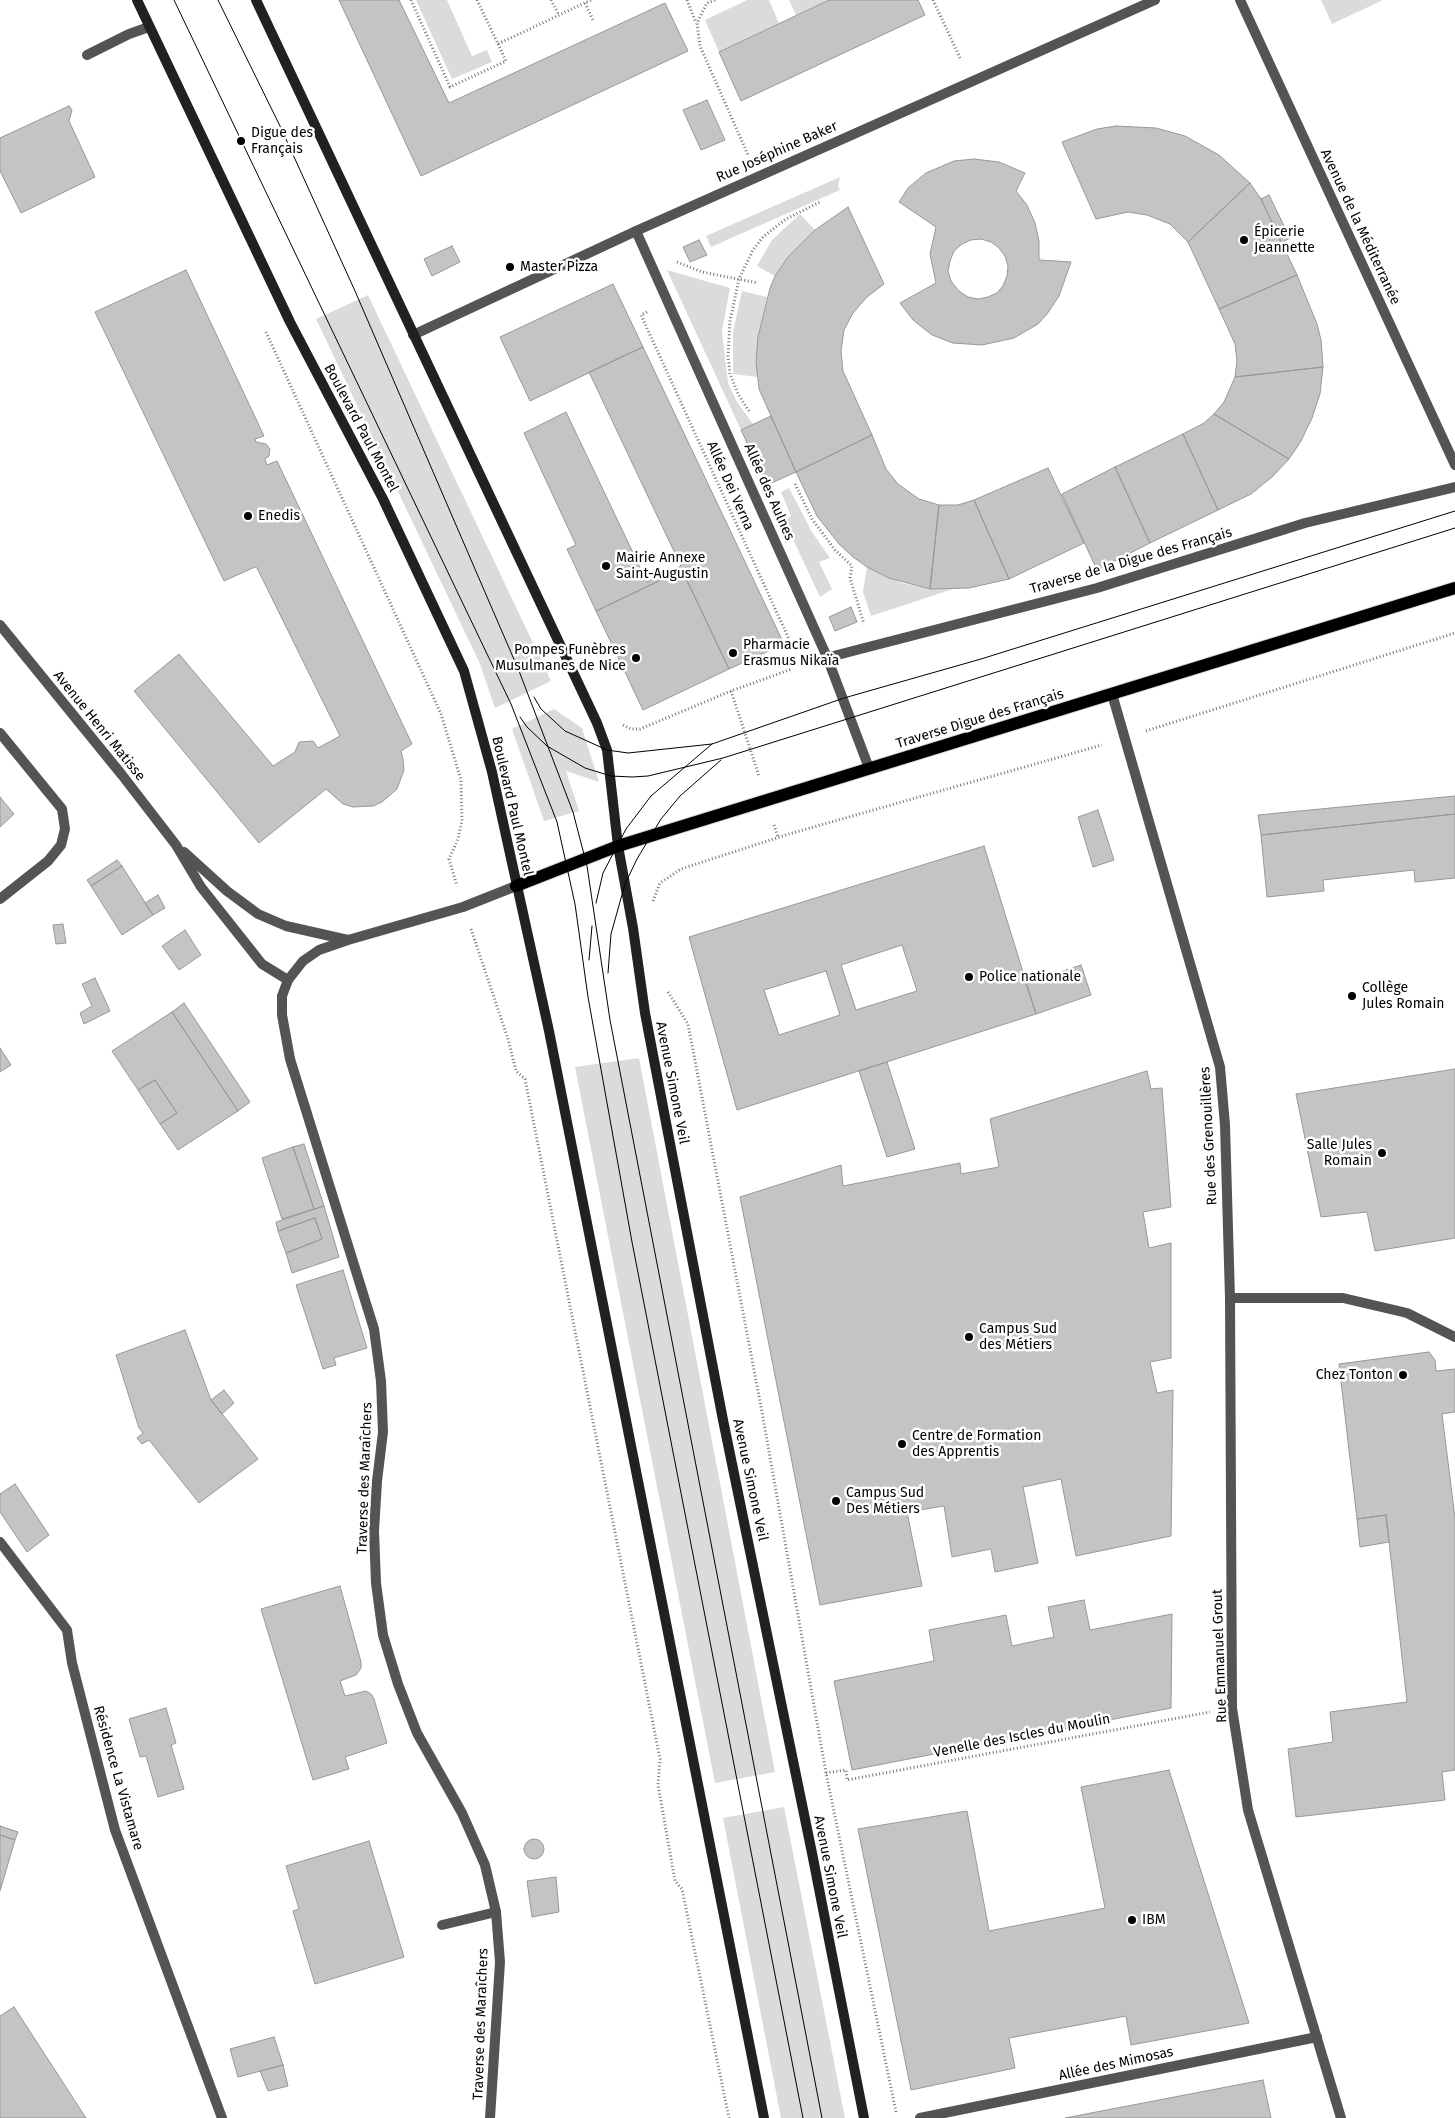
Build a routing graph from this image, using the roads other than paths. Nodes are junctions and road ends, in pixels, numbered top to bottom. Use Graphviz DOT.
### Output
graph roads {
  1 [pos="137,0"];
  2 [pos="256,0"];
  3 [pos="1155,0"];
  4 [pos="1240,0"];
  5 [pos="149,27"];
  6 [pos="87,55"];
  7 [pos="636,231"];
  8 [pos="413,335"];
  9 [pos="1455,465"];
  10 [pos="1455,487"];
  11 [pos="1455,588"];
  12 [pos="0,625"];
  13 [pos="828,657"];
  14 [pos="814,661"];
  15 [pos="1112,694"];
  16 [pos="0,733"];
  17 [pos="869,768"];
  18 [pos="176,845"];
  19 [pos="618,846"];
  20 [pos="516,886"];
  21 [pos="0,899"];
  22 [pos="348,940"];
  23 [pos="288,980"];
  24 [pos="1230,1298"];
  25 [pos="1455,1337"];
  26 [pos="0,1542"];
  27 [pos="496,1912"];
  28 [pos="442,1925"];
  29 [pos="1317,2037"];
  30 [pos="222,2118"];
  31 [pos="490,2118"];
  32 [pos="764,2118"];
  33 [pos="864,2118"];
  34 [pos="920,2118"];
  35 [pos="1342,2118"];
  1 -- 5 [label="main road, Boulevard Paul Montel"];
  2 -- 8 [label="main road"];
  3 -- 7 [label="street, Rue Joséphine Baker"];
  4 -- 9 [label="street, Avenue de la Méditerranée"];
  5 -- 6 [label="street"];
  5 -- 20 [label="main road, Boulevard Paul Montel"];
  7 -- 8 [label="street, Rue Joséphine Baker"];
  7 -- 13 [label="street, Allée des Aulnes"];
  8 -- 19 [label="main road"];
  10 -- 13 [label="street, Traverse de la Digue des Français"];
  11 -- 15 [label="main road, Traverse Digue des Français"];
  12 -- 18 [label="street, Avenue Henri Matisse"];
  13 -- 14 [label="street, Traverse de la Digue des Français"];
  13 -- 17 [label="street, Allée des Aulnes"];
  15 -- 17 [label="main road, Traverse Digue des Français"];
  15 -- 24 [label="street, Rue des Grenouillères"];
  16 -- 21 [label="street"];
  17 -- 19 [label="main road, Traverse Digue des Français"];
  18 -- 22 [label="street, Avenue Henri Matisse"];
  18 -- 23 [label="street, Avenue Henri Matisse"];
  19 -- 20 [label="main road, Traverse Digue des Français"];
  19 -- 33 [label="main road, Avenue Simone Veil"];
  20 -- 22 [label="street, Avenue Henri Matisse"];
  20 -- 32 [label="main road"];
  22 -- 23 [label="street, Avenue Henri Matisse"];
  23 -- 27 [label="street, Traverse des Maraîchers"];
  24 -- 25 [label="street"];
  24 -- 29 [label="street, Rue Emmanuel Grout"];
  26 -- 30 [label="street, Résidence La Vistamare"];
  27 -- 28 [label="street"];
  27 -- 31 [label="street, Traverse des Maraîchers"];
  29 -- 34 [label="street, Allée des Mimosas"];
  29 -- 35 [label="street, Rue Emmanuel Grout"];
}
